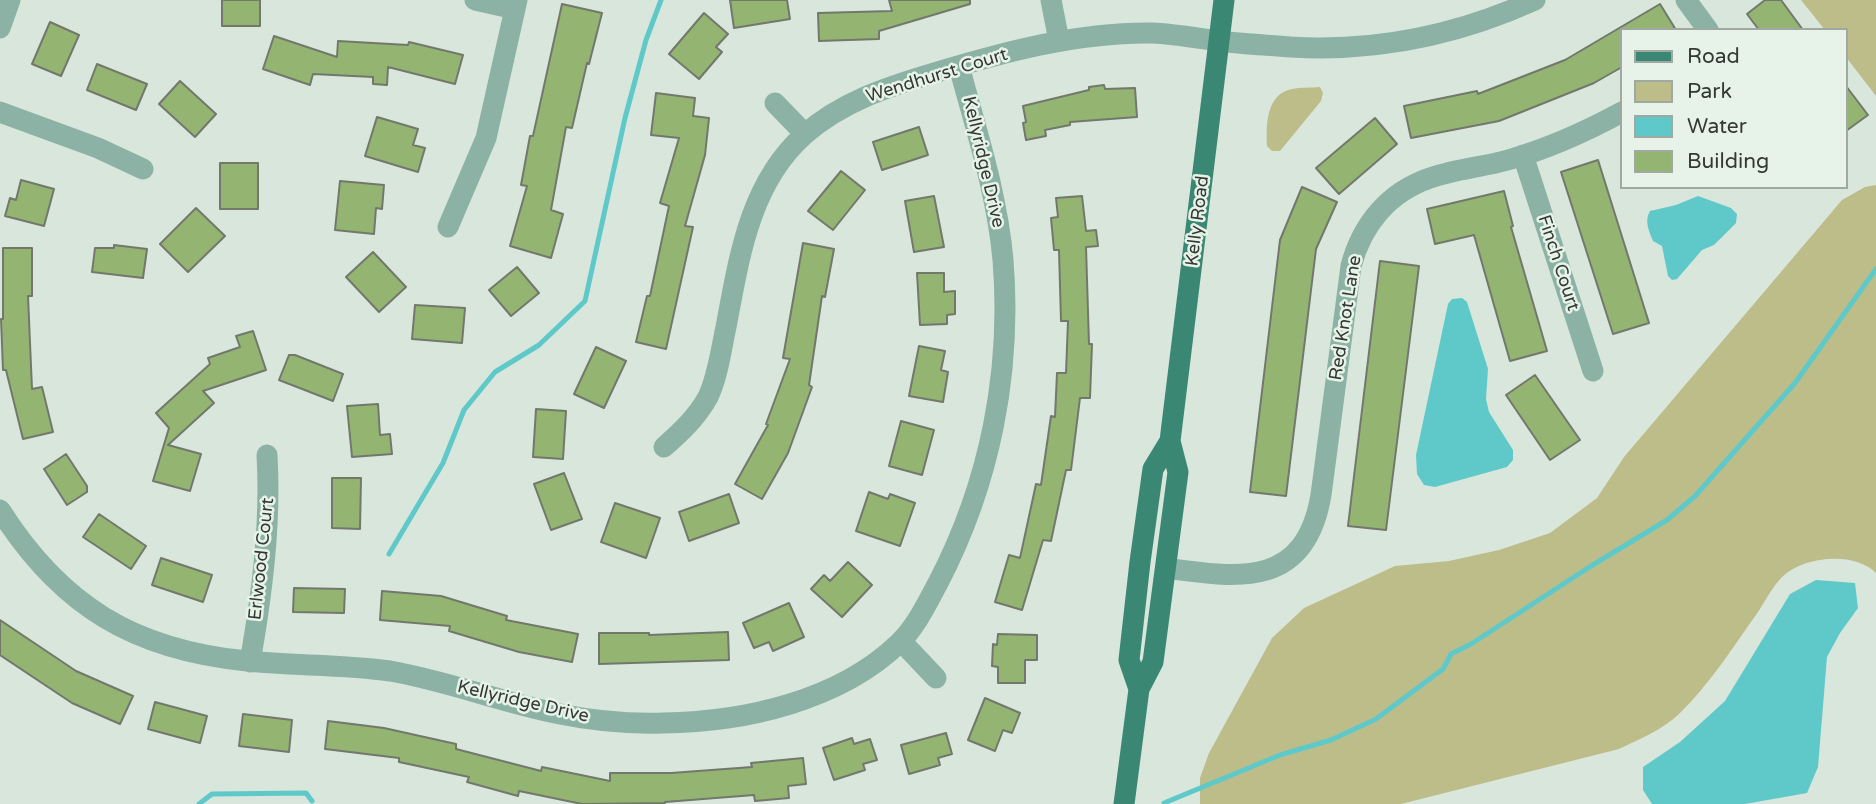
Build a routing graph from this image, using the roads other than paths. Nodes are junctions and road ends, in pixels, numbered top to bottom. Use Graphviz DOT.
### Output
graph roads {
  1 [pos="10,0"];
  2 [pos="475,0"];
  3 [pos="1051,0"];
  4 [pos="1224,0"];
  5 [pos="1535,0"];
  6 [pos="1686,0"];
  7 [pos="516,5"];
  8 [pos="0,28"];
  9 [pos="1706,28"];
  10 [pos="1059,41"];
  11 [pos="1220,41"];
  12 [pos="960,66"];
  13 [pos="775,103"];
  14 [pos="0,112"];
  15 [pos="1620,113"];
  16 [pos="805,134"];
  17 [pos="1523,155"];
  18 [pos="143,169"];
  19 [pos="448,227"];
  20 [pos="1593,371"];
  21 [pos="1170,441"];
  22 [pos="664,447"];
  23 [pos="267,456"];
  24 [pos="0,510"];
  25 [pos="1166,568"];
  26 [pos="901,641"];
  27 [pos="250,662"];
  28 [pos="936,678"];
  29 [pos="1139,689"];
  30 [pos="1124,804"];
  1 -- 8 [label="street"];
  2 -- 7 [label="street"];
  3 -- 10 [label="street"];
  4 -- 11 [label="main road, Kelly Road"];
  5 -- 11 [label="street, Wendhurst Court"];
  6 -- 9 [label="street"];
  7 -- 19 [label="street"];
  10 -- 11 [label="street, Wendhurst Court"];
  10 -- 12 [label="street, Wendhurst Court"];
  11 -- 21 [label="main road, Kelly Road"];
  12 -- 16 [label="street, Wendhurst Court"];
  12 -- 26 [label="street, Kellyridge Drive"];
  13 -- 16 [label="street"];
  14 -- 18 [label="street"];
  15 -- 17 [label="street, Red Knot Lane"];
  16 -- 22 [label="street, Wendhurst Court"];
  17 -- 20 [label="street, Finch Court"];
  17 -- 25 [label="street, Red Knot Lane"];
  21 -- 25 [label="main road, Kelly Road"];
  21 -- 29 [label="main road, Kelly Road"];
  23 -- 27 [label="street, Erlwood Court"];
  24 -- 27 [label="street, Kellyridge Drive"];
  25 -- 29 [label="main road, Kelly Road"];
  26 -- 27 [label="street, Kellyridge Drive"];
  26 -- 28 [label="street"];
  29 -- 30 [label="main road, Kelly Road"];
}
